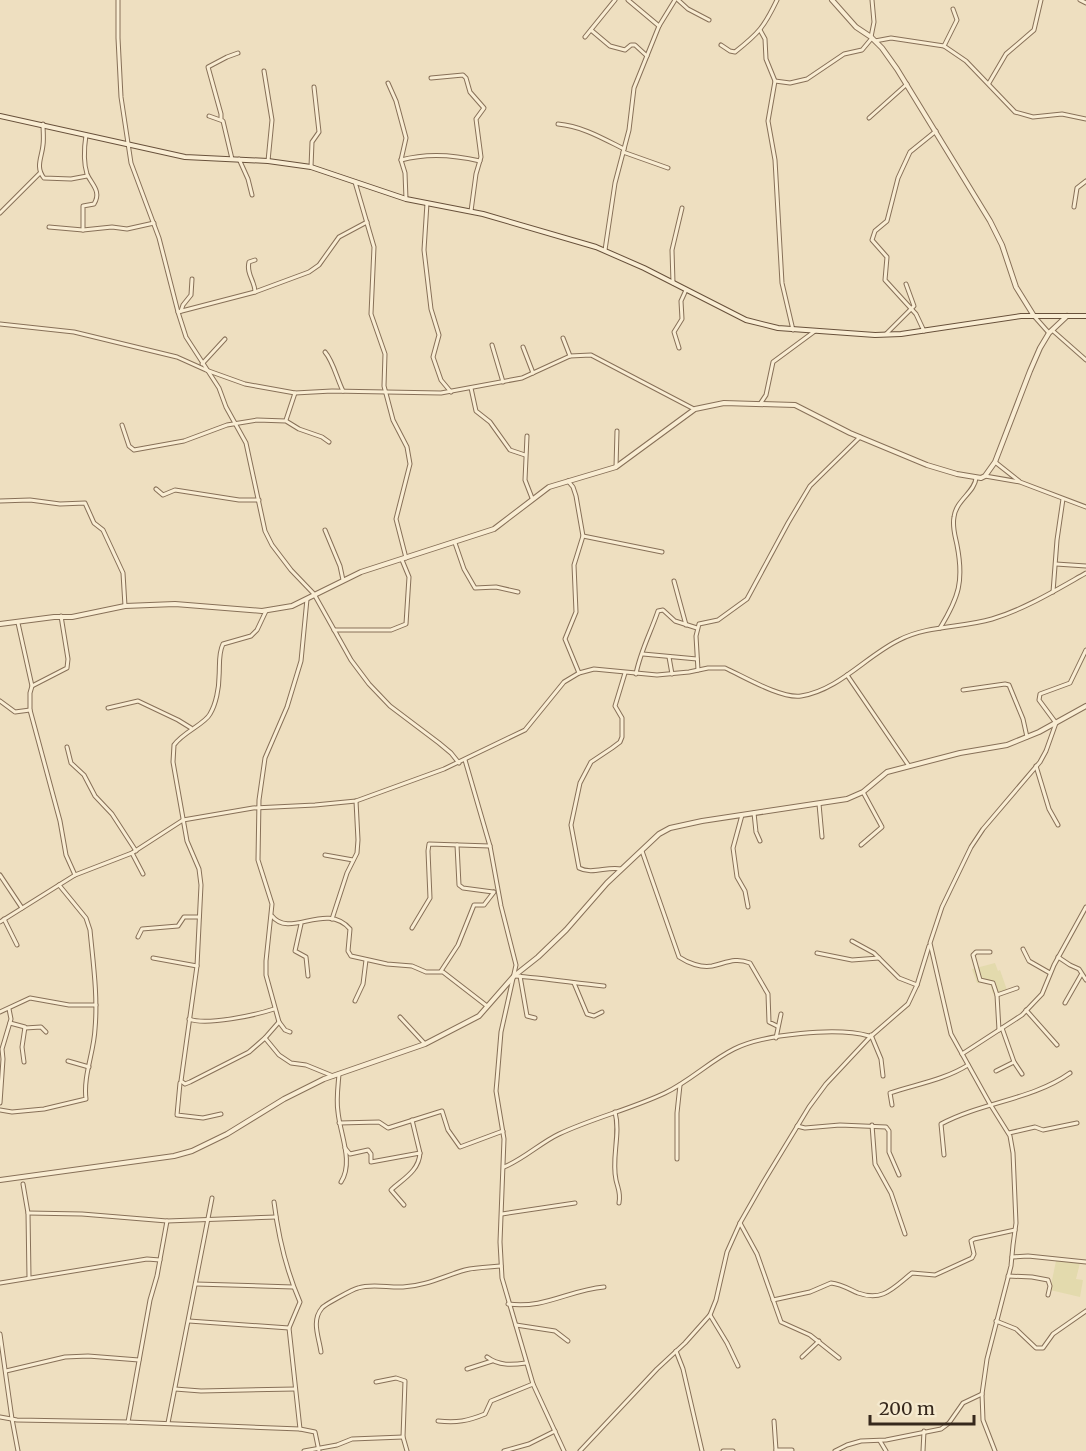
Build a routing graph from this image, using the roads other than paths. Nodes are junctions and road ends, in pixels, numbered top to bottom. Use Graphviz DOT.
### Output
graph roads {
  1 [pos="118,0"];
  2 [pos="615,0"];
  3 [pos="628,0"];
  4 [pos="677,0"];
  5 [pos="777,0"];
  6 [pos="832,0"];
  7 [pos="872,0"];
  8 [pos="1041,0"];
  9 [pos="1080,0"];
  10 [pos="1086,3"];
  11 [pos="953,9"];
  12 [pos="709,20"];
  13 [pos="659,26"];
  14 [pos="591,30"];
  15 [pos="760,30"];
  16 [pos="585,37"];
  17 [pos="872,39"];
  18 [pos="884,39"];
  19 [pos="721,45"];
  20 [pos="944,46"];
  21 [pos="882,48"];
  22 [pos="238,53"];
  23 [pos="647,56"];
  24 [pos="264,71"];
  25 [pos="431,78"];
  26 [pos="775,81"];
  27 [pos="388,83"];
  28 [pos="989,83"];
  29 [pos="907,84"];
  30 [pos="314,87"];
  31 [pos="0,116"];
  32 [pos="209,116"];
  33 [pos="869,118"];
  34 [pos="221,119"];
  35 [pos="1086,119"];
  36 [pos="43,124"];
  37 [pos="558,124"];
  38 [pos="936,131"];
  39 [pos="86,135"];
  40 [pos="128,144"];
  41 [pos="624,150"];
  42 [pos="232,159"];
  43 [pos="239,159"];
  44 [pos="401,160"];
  45 [pos="268,161"];
  46 [pos="480,161"];
  47 [pos="311,167"];
  48 [pos="668,168"];
  49 [pos="40,173"];
  50 [pos="87,176"];
  51 [pos="355,181"];
  52 [pos="1086,181"];
  53 [pos="252,195"];
  54 [pos="406,199"];
  55 [pos="427,203"];
  56 [pos="682,207"];
  57 [pos="1074,207"];
  58 [pos="471,211"];
  59 [pos="0,213"];
  60 [pos="367,222"];
  61 [pos="154,223"];
  62 [pos="49,227"];
  63 [pos="83,230"];
  64 [pos="605,250"];
  65 [pos="255,260"];
  66 [pos="192,279"];
  67 [pos="673,283"];
  68 [pos="906,284"];
  69 [pos="686,290"];
  70 [pos="255,292"];
  71 [pos="912,310"];
  72 [pos="179,312"];
  73 [pos="1034,316"];
  74 [pos="1068,316"];
  75 [pos="1086,316"];
  76 [pos="0,324"];
  77 [pos="794,330"];
  78 [pos="815,331"];
  79 [pos="924,331"];
  80 [pos="1051,331"];
  81 [pos="885,334"];
  82 [pos="563,338"];
  83 [pos="225,339"];
  84 [pos="492,345"];
  85 [pos="523,347"];
  86 [pos="679,348"];
  87 [pos="325,352"];
  88 [pos="570,356"];
  89 [pos="1086,360"];
  90 [pos="202,364"];
  91 [pos="206,370"];
  92 [pos="533,373"];
  93 [pos="503,382"];
  94 [pos="471,388"];
  95 [pos="343,391"];
  96 [pos="451,392"];
  97 [pos="295,393"];
  98 [pos="385,393"];
  99 [pos="759,405"];
  100 [pos="695,409"];
  101 [pos="286,421"];
  102 [pos="236,424"];
  103 [pos="122,425"];
  104 [pos="617,431"];
  105 [pos="527,436"];
  106 [pos="860,437"];
  107 [pos="329,442"];
  108 [pos="525,455"];
  109 [pos="995,462"];
  110 [pos="616,467"];
  111 [pos="985,476"];
  112 [pos="976,478"];
  113 [pos="568,482"];
  114 [pos="1020,482"];
  115 [pos="156,489"];
  116 [pos="532,498"];
  117 [pos="1063,499"];
  118 [pos="259,500"];
  119 [pos="0,501"];
  120 [pos="1086,507"];
  121 [pos="325,530"];
  122 [pos="583,536"];
  123 [pos="455,543"];
  124 [pos="662,552"];
  125 [pos="404,559"];
  126 [pos="1056,564"];
  127 [pos="1086,566"];
  128 [pos="1086,573"];
  129 [pos="343,580"];
  130 [pos="674,581"];
  131 [pos="518,592"];
  132 [pos="1053,592"];
  133 [pos="314,594"];
  134 [pos="308,599"];
  135 [pos="125,606"];
  136 [pos="266,611"];
  137 [pos="61,616"];
  138 [pos="18,623"];
  139 [pos="0,624"];
  140 [pos="686,625"];
  141 [pos="697,628"];
  142 [pos="940,628"];
  143 [pos="334,630"];
  144 [pos="1086,650"];
  145 [pos="643,654"];
  146 [pos="669,657"];
  147 [pos="697,659"];
  148 [pos="698,670"];
  149 [pos="579,673"];
  150 [pos="625,673"];
  151 [pos="636,674"];
  152 [pos="672,674"];
  153 [pos="847,675"];
  154 [pos="32,686"];
  155 [pos="963,690"];
  156 [pos="0,701"];
  157 [pos="1086,706"];
  158 [pos="108,708"];
  159 [pos="30,710"];
  160 [pos="1056,723"];
  161 [pos="191,728"];
  162 [pos="1027,737"];
  163 [pos="67,747"];
  164 [pos="465,760"];
  165 [pos="459,763"];
  166 [pos="909,766"];
  167 [pos="1036,766"];
  168 [pos="863,792"];
  169 [pos="356,801"];
  170 [pos="819,804"];
  171 [pos="260,807"];
  172 [pos="754,813"];
  173 [pos="742,815"];
  174 [pos="183,820"];
  175 [pos="1058,825"];
  176 [pos="822,837"];
  177 [pos="760,841"];
  178 [pos="457,845"];
  179 [pos="861,845"];
  180 [pos="490,846"];
  181 [pos="642,849"];
  182 [pos="134,852"];
  183 [pos="325,855"];
  184 [pos="353,860"];
  185 [pos="621,869"];
  186 [pos="143,874"];
  187 [pos="0,875"];
  188 [pos="75,875"];
  189 [pos="59,885"];
  190 [pos="496,892"];
  191 [pos="748,907"];
  192 [pos="1086,907"];
  193 [pos="22,908"];
  194 [pos="271,914"];
  195 [pos="199,917"];
  196 [pos="4,919"];
  197 [pos="332,919"];
  198 [pos="0,922"];
  199 [pos="301,924"];
  200 [pos="412,928"];
  201 [pos="138,937"];
  202 [pos="852,941"];
  203 [pos="930,943"];
  204 [pos="17,945"];
  205 [pos="1023,949"];
  206 [pos="990,952"];
  207 [pos="817,953"];
  208 [pos="1058,957"];
  209 [pos="153,958"];
  210 [pos="879,958"];
  211 [pos="366,960"];
  212 [pos="197,966"];
  213 [pos="441,971"];
  214 [pos="1050,973"];
  215 [pos="1081,975"];
  216 [pos="308,976"];
  217 [pos="517,976"];
  218 [pos="1086,980"];
  219 [pos="574,983"];
  220 [pos="917,985"];
  221 [pos="604,986"];
  222 [pos="1017,988"];
  223 [pos="997,994"];
  224 [pos="355,1001"];
  225 [pos="1065,1003"];
  226 [pos="96,1005"];
  227 [pos="488,1006"];
  228 [pos="9,1008"];
  229 [pos="274,1009"];
  230 [pos="1026,1010"];
  231 [pos="0,1012"];
  232 [pos="602,1012"];
  233 [pos="781,1014"];
  234 [pos="400,1017"];
  235 [pos="536,1018"];
  236 [pos="189,1019"];
  237 [pos="10,1023"];
  238 [pos="279,1023"];
  239 [pos="777,1026"];
  240 [pos="25,1028"];
  241 [pos="1000,1029"];
  242 [pos="46,1032"];
  243 [pos="290,1032"];
  244 [pos="871,1036"];
  245 [pos="265,1038"];
  246 [pos="776,1038"];
  247 [pos="425,1044"];
  248 [pos="1057,1045"];
  249 [pos="962,1054"];
  250 [pos="68,1061"];
  251 [pos="24,1062"];
  252 [pos="1014,1062"];
  253 [pos="968,1065"];
  254 [pos="89,1067"];
  255 [pos="996,1071"];
  256 [pos="340,1072"];
  257 [pos="1070,1073"];
  258 [pos="1022,1074"];
  259 [pos="333,1076"];
  260 [pos="883,1076"];
  261 [pos="181,1082"];
  262 [pos="680,1085"];
  263 [pos="0,1103"];
  264 [pos="990,1104"];
  265 [pos="892,1105"];
  266 [pos="0,1110"];
  267 [pos="615,1112"];
  268 [pos="221,1114"];
  269 [pos="412,1120"];
  270 [pos="339,1123"];
  271 [pos="1077,1123"];
  272 [pos="872,1125"];
  273 [pos="797,1126"];
  274 [pos="502,1131"];
  275 [pos="1009,1133"];
  276 [pos="345,1148"];
  277 [pos="420,1154"];
  278 [pos="944,1155"];
  279 [pos="677,1160"];
  280 [pos="504,1167"];
  281 [pos="899,1175"];
  282 [pos="0,1180"];
  283 [pos="341,1182"];
  284 [pos="23,1184"];
  285 [pos="212,1198"];
  286 [pos="274,1202"];
  287 [pos="575,1203"];
  288 [pos="619,1203"];
  289 [pos="404,1205"];
  290 [pos="28,1214"];
  291 [pos="502,1214"];
  292 [pos="276,1217"];
  293 [pos="207,1218"];
  294 [pos="167,1221"];
  295 [pos="741,1223"];
  296 [pos="1015,1230"];
  297 [pos="905,1234"];
  298 [pos="1012,1257"];
  299 [pos="160,1260"];
  300 [pos="1086,1262"];
  301 [pos="501,1266"];
  302 [pos="1008,1276"];
  303 [pos="29,1277"];
  304 [pos="0,1283"];
  305 [pos="196,1284"];
  306 [pos="293,1287"];
  307 [pos="604,1287"];
  308 [pos="1048,1294"];
  309 [pos="773,1300"];
  310 [pos="508,1304"];
  311 [pos="1086,1311"];
  312 [pos="710,1316"];
  313 [pos="996,1320"];
  314 [pos="189,1321"];
  315 [pos="516,1324"];
  316 [pos="289,1328"];
  317 [pos="0,1334"];
  318 [pos="568,1341"];
  319 [pos="819,1341"];
  320 [pos="676,1351"];
  321 [pos="321,1352"];
  322 [pos="487,1357"];
  323 [pos="802,1357"];
  324 [pos="839,1358"];
  325 [pos="139,1360"];
  326 [pos="492,1361"];
  327 [pos="526,1363"];
  328 [pos="738,1366"];
  329 [pos="467,1369"];
  330 [pos="6,1371"];
  331 [pos="376,1382"];
  332 [pos="533,1384"];
  333 [pos="175,1389"];
  334 [pos="295,1389"];
  335 [pos="982,1394"];
  336 [pos="0,1417"];
  337 [pos="12,1419"];
  338 [pos="438,1421"];
  339 [pos="774,1421"];
  340 [pos="128,1422"];
  341 [pos="168,1423"];
  342 [pos="300,1429"];
  343 [pos="555,1431"];
  344 [pos="924,1431"];
  345 [pos="403,1437"];
  346 [pos="880,1441"];
  347 [pos="319,1450"];
  348 [pos="775,1450"];
  349 [pos="792,1450"];
  350 [pos="18,1451"];
  351 [pos="304,1451"];
  352 [pos="407,1451"];
  353 [pos="504,1451"];
  354 [pos="564,1451"];
  355 [pos="580,1451"];
  356 [pos="702,1451"];
  357 [pos="723,1451"];
  358 [pos="733,1451"];
  359 [pos="835,1451"];
  360 [pos="886,1451"];
  361 [pos="923,1451"];
  362 [pos="995,1451"];
  1 -- 40 [label="street"];
  2 -- 14 [label="street"];
  3 -- 13 [label="street"];
  4 -- 12 [label="street"];
  4 -- 13 [label="street"];
  5 -- 15 [label="street"];
  6 -- 17 [label="street"];
  7 -- 17 [label="street"];
  8 -- 28 [label="street"];
  9 -- 10 [label="street"];
  11 -- 20 [label="street"];
  13 -- 23 [label="street"];
  14 -- 16 [label="street"];
  14 -- 23 [label="street"];
  15 -- 19 [label="street"];
  15 -- 26 [label="street"];
  17 -- 18 [label="street"];
  17 -- 21 [label="street"];
  17 -- 26 [label="street"];
  18 -- 20 [label="street"];
  18 -- 21 [label="street"];
  20 -- 28 [label="street"];
  21 -- 29 [label="street"];
  22 -- 34 [label="street"];
  23 -- 41 [label="street"];
  24 -- 45 [label="street"];
  25 -- 46 [label="street"];
  26 -- 77 [label="street"];
  27 -- 44 [label="street"];
  28 -- 35 [label="street"];
  29 -- 33 [label="street"];
  29 -- 38 [label="street"];
  30 -- 47 [label="street"];
  31 -- 36 [label="street"];
  32 -- 34 [label="street"];
  34 -- 42 [label="street"];
  36 -- 39 [label="street"];
  36 -- 49 [label="street"];
  37 -- 41 [label="street"];
  38 -- 71 [label="street"];
  38 -- 73 [label="street"];
  39 -- 40 [label="street"];
  39 -- 50 [label="street"];
  40 -- 42 [label="street"];
  40 -- 61 [label="street"];
  41 -- 48 [label="street"];
  41 -- 64 [label="street"];
  42 -- 43 [label="street"];
  43 -- 45 [label="street"];
  43 -- 53 [label="street"];
  44 -- 46 [label="street"];
  44 -- 54 [label="street"];
  45 -- 47 [label="street"];
  46 -- 58 [label="street"];
  47 -- 51 [label="street"];
  49 -- 50 [label="street"];
  49 -- 59 [label="street"];
  50 -- 63 [label="street"];
  51 -- 54 [label="street"];
  51 -- 60 [label="street"];
  52 -- 57 [label="street"];
  54 -- 55 [label="street"];
  55 -- 58 [label="street"];
  55 -- 96 [label="street"];
  56 -- 67 [label="street"];
  58 -- 64 [label="street"];
  60 -- 70 [label="street"];
  60 -- 98 [label="street"];
  61 -- 63 [label="street"];
  61 -- 72 [label="street"];
  62 -- 63 [label="street"];
  64 -- 67 [label="street"];
  65 -- 70 [label="street"];
  66 -- 72 [label="street"];
  67 -- 69 [label="street"];
  68 -- 71 [label="street"];
  69 -- 77 [label="street"];
  69 -- 86 [label="street"];
  70 -- 72 [label="street"];
  71 -- 79 [label="street"];
  71 -- 81 [label="street"];
  72 -- 90 [label="street"];
  73 -- 74 [label="street"];
  73 -- 79 [label="street"];
  73 -- 80 [label="street"];
  74 -- 75 [label="street"];
  74 -- 80 [label="street"];
  76 -- 91 [label="street"];
  77 -- 78 [label="street"];
  78 -- 81 [label="street"];
  78 -- 99 [label="street"];
  79 -- 81 [label="street"];
  80 -- 89 [label="street"];
  80 -- 109 [label="street"];
  82 -- 88 [label="street"];
  83 -- 90 [label="street"];
  84 -- 93 [label="street"];
  85 -- 92 [label="street"];
  87 -- 95 [label="street"];
  88 -- 92 [label="street"];
  88 -- 100 [label="street"];
  90 -- 91 [label="street"];
  91 -- 97 [label="street"];
  91 -- 102 [label="street"];
  92 -- 93 [label="street"];
  93 -- 94 [label="street"];
  94 -- 96 [label="street"];
  94 -- 108 [label="street"];
  95 -- 97 [label="street"];
  95 -- 98 [label="street"];
  96 -- 98 [label="street"];
  97 -- 101 [label="street"];
  98 -- 125 [label="street"];
  99 -- 100 [label="street"];
  99 -- 106 [label="street"];
  100 -- 110 [label="street"];
  101 -- 102 [label="street"];
  101 -- 107 [label="street"];
  102 -- 103 [label="street"];
  102 -- 118 [label="street"];
  104 -- 110 [label="street"];
  105 -- 108 [label="street"];
  106 -- 112 [label="street"];
  106 -- 141 [label="street"];
  108 -- 116 [label="street"];
  109 -- 111 [label="street"];
  109 -- 114 [label="street"];
  110 -- 113 [label="street"];
  111 -- 112 [label="street"];
  111 -- 114 [label="street"];
  112 -- 142 [label="street"];
  113 -- 116 [label="street"];
  113 -- 122 [label="street"];
  114 -- 117 [label="street"];
  115 -- 118 [label="street"];
  116 -- 123 [label="street"];
  117 -- 120 [label="street"];
  117 -- 126 [label="street"];
  118 -- 133 [label="street"];
  119 -- 135 [label="street"];
  121 -- 129 [label="street"];
  122 -- 124 [label="street"];
  122 -- 149 [label="street"];
  123 -- 125 [label="street"];
  123 -- 131 [label="street"];
  125 -- 129 [label="street"];
  125 -- 143 [label="street"];
  126 -- 127 [label="street"];
  126 -- 132 [label="street"];
  128 -- 132 [label="street"];
  129 -- 133 [label="street"];
  130 -- 140 [label="street"];
  132 -- 142 [label="street"];
  133 -- 134 [label="street"];
  133 -- 143 [label="street"];
  134 -- 136 [label="street"];
  134 -- 171 [label="street"];
  135 -- 136 [label="street"];
  135 -- 137 [label="street"];
  136 -- 161 [label="street"];
  137 -- 138 [label="street"];
  137 -- 154 [label="street"];
  138 -- 139 [label="street"];
  138 -- 154 [label="street"];
  140 -- 141 [label="street"];
  140 -- 145 [label="street"];
  141 -- 147 [label="street"];
  142 -- 153 [label="street"];
  143 -- 165 [label="street"];
  144 -- 160 [label="street"];
  145 -- 146 [label="street"];
  145 -- 151 [label="street"];
  146 -- 147 [label="street"];
  146 -- 152 [label="street"];
  147 -- 148 [label="street"];
  148 -- 152 [label="street"];
  148 -- 153 [label="street"];
  149 -- 150 [label="street"];
  149 -- 164 [label="street"];
  150 -- 151 [label="street"];
  150 -- 185 [label="street"];
  151 -- 152 [label="street"];
  153 -- 166 [label="street"];
  154 -- 159 [label="street"];
  155 -- 162 [label="street"];
  156 -- 159 [label="street"];
  157 -- 160 [label="street"];
  158 -- 161 [label="street"];
  159 -- 188 [label="street"];
  160 -- 162 [label="street"];
  160 -- 167 [label="street"];
  161 -- 174 [label="street"];
  162 -- 166 [label="street"];
  163 -- 182 [label="street"];
  164 -- 165 [label="street"];
  164 -- 180 [label="street"];
  165 -- 169 [label="street"];
  166 -- 168 [label="street"];
  167 -- 175 [label="street"];
  167 -- 203 [label="street"];
  168 -- 170 [label="street"];
  168 -- 179 [label="street"];
  169 -- 171 [label="street"];
  169 -- 184 [label="street"];
  170 -- 172 [label="street"];
  170 -- 176 [label="street"];
  171 -- 174 [label="street"];
  171 -- 194 [label="street"];
  172 -- 173 [label="street"];
  172 -- 177 [label="street"];
  173 -- 181 [label="street"];
  173 -- 191 [label="street"];
  174 -- 182 [label="street"];
  174 -- 195 [label="street"];
  178 -- 180 [label="street"];
  178 -- 190 [label="street"];
  178 -- 200 [label="street"];
  180 -- 190 [label="street"];
  181 -- 185 [label="street"];
  181 -- 239 [label="street"];
  182 -- 186 [label="street"];
  182 -- 188 [label="street"];
  183 -- 184 [label="street"];
  184 -- 197 [label="street"];
  185 -- 217 [label="street"];
  187 -- 193 [label="street"];
  188 -- 189 [label="street"];
  189 -- 193 [label="street"];
  189 -- 226 [label="street"];
  190 -- 213 [label="street"];
  190 -- 217 [label="street"];
  192 -- 208 [label="street"];
  193 -- 196 [label="street"];
  194 -- 199 [label="street"];
  194 -- 229 [label="street"];
  195 -- 201 [label="street"];
  195 -- 212 [label="street"];
  196 -- 198 [label="street"];
  196 -- 204 [label="street"];
  197 -- 199 [label="street"];
  197 -- 211 [label="street"];
  199 -- 216 [label="street"];
  202 -- 210 [label="street"];
  203 -- 220 [label="street"];
  203 -- 249 [label="street"];
  205 -- 214 [label="street"];
  206 -- 223 [label="street"];
  207 -- 210 [label="street"];
  208 -- 214 [label="street"];
  208 -- 215 [label="street"];
  209 -- 212 [label="street"];
  210 -- 220 [label="street"];
  211 -- 213 [label="street"];
  211 -- 224 [label="street"];
  212 -- 236 [label="street"];
  213 -- 227 [label="street"];
  214 -- 230 [label="street"];
  215 -- 218 [label="street"];
  215 -- 225 [label="street"];
  217 -- 219 [label="street"];
  217 -- 227 [label="street"];
  217 -- 235 [label="street"];
  217 -- 274 [label="street"];
  219 -- 221 [label="street"];
  219 -- 232 [label="street"];
  220 -- 244 [label="street"];
  222 -- 223 [label="street"];
  223 -- 241 [label="street"];
  226 -- 228 [label="street"];
  226 -- 254 [label="street"];
  227 -- 247 [label="street"];
  228 -- 231 [label="street"];
  228 -- 237 [label="street"];
  229 -- 236 [label="street"];
  229 -- 238 [label="street"];
  230 -- 241 [label="street"];
  230 -- 248 [label="street"];
  233 -- 239 [label="street"];
  234 -- 247 [label="street"];
  236 -- 261 [label="street"];
  237 -- 240 [label="street"];
  237 -- 263 [label="street"];
  238 -- 243 [label="street"];
  238 -- 245 [label="street"];
  239 -- 246 [label="street"];
  240 -- 242 [label="street"];
  240 -- 251 [label="street"];
  241 -- 249 [label="street"];
  241 -- 252 [label="street"];
  244 -- 246 [label="street"];
  244 -- 260 [label="street"];
  244 -- 273 [label="street"];
  245 -- 259 [label="street"];
  245 -- 261 [label="street"];
  246 -- 262 [label="street"];
  247 -- 256 [label="street"];
  249 -- 253 [label="street"];
  250 -- 254 [label="street"];
  252 -- 255 [label="street"];
  252 -- 258 [label="street"];
  253 -- 264 [label="street"];
  253 -- 265 [label="street"];
  254 -- 266 [label="street"];
  256 -- 259 [label="street"];
  256 -- 270 [label="street"];
  257 -- 264 [label="street"];
  259 -- 282 [label="street"];
  261 -- 268 [label="street"];
  262 -- 267 [label="street"];
  262 -- 279 [label="street"];
  264 -- 275 [label="street"];
  264 -- 278 [label="street"];
  267 -- 280 [label="street"];
  267 -- 288 [label="street"];
  269 -- 270 [label="street"];
  269 -- 274 [label="street"];
  269 -- 277 [label="street"];
  270 -- 276 [label="street"];
  271 -- 275 [label="street"];
  272 -- 273 [label="street"];
  272 -- 281 [label="street"];
  272 -- 297 [label="street"];
  273 -- 295 [label="street"];
  274 -- 280 [label="street"];
  275 -- 296 [label="street"];
  276 -- 277 [label="street"];
  276 -- 283 [label="street"];
  277 -- 289 [label="street"];
  280 -- 291 [label="street"];
  284 -- 290 [label="street"];
  285 -- 293 [label="street"];
  286 -- 292 [label="street"];
  287 -- 291 [label="street"];
  290 -- 294 [label="street"];
  290 -- 303 [label="street"];
  291 -- 301 [label="street"];
  292 -- 293 [label="street"];
  292 -- 306 [label="street"];
  293 -- 294 [label="street"];
  293 -- 305 [label="street"];
  294 -- 299 [label="street"];
  295 -- 309 [label="street"];
  295 -- 312 [label="street"];
  296 -- 298 [label="street"];
  296 -- 309 [label="street"];
  298 -- 300 [label="street"];
  298 -- 302 [label="street"];
  299 -- 303 [label="street"];
  299 -- 325 [label="street"];
  301 -- 310 [label="street"];
  301 -- 321 [label="street"];
  302 -- 308 [label="street"];
  302 -- 313 [label="street"];
  303 -- 304 [label="street"];
  305 -- 306 [label="street"];
  305 -- 314 [label="street"];
  306 -- 316 [label="street"];
  307 -- 310 [label="street"];
  309 -- 319 [label="street"];
  310 -- 315 [label="street"];
  311 -- 313 [label="street"];
  312 -- 320 [label="street"];
  312 -- 328 [label="street"];
  313 -- 335 [label="street"];
  314 -- 316 [label="street"];
  314 -- 333 [label="street"];
  315 -- 318 [label="street"];
  315 -- 327 [label="street"];
  316 -- 334 [label="street"];
  317 -- 330 [label="street"];
  319 -- 323 [label="street"];
  319 -- 324 [label="street"];
  320 -- 355 [label="street"];
  320 -- 356 [label="street"];
  322 -- 326 [label="street"];
  325 -- 330 [label="street"];
  325 -- 340 [label="street"];
  326 -- 327 [label="street"];
  326 -- 329 [label="street"];
  327 -- 332 [label="street"];
  330 -- 337 [label="street"];
  331 -- 345 [label="street"];
  332 -- 338 [label="street"];
  332 -- 343 [label="street"];
  333 -- 334 [label="street"];
  333 -- 341 [label="street"];
  334 -- 342 [label="street"];
  335 -- 344 [label="street"];
  335 -- 362 [label="street"];
  336 -- 337 [label="street"];
  337 -- 340 [label="street"];
  337 -- 350 [label="street"];
  339 -- 348 [label="street"];
  340 -- 341 [label="street"];
  341 -- 342 [label="street"];
  342 -- 347 [label="street"];
  343 -- 353 [label="street"];
  343 -- 354 [label="street"];
  344 -- 346 [label="street"];
  344 -- 361 [label="street"];
  345 -- 347 [label="street"];
  345 -- 352 [label="street"];
  346 -- 359 [label="street"];
  346 -- 360 [label="street"];
  347 -- 351 [label="street"];
  348 -- 349 [label="street"];
  357 -- 358 [label="street"];
}
